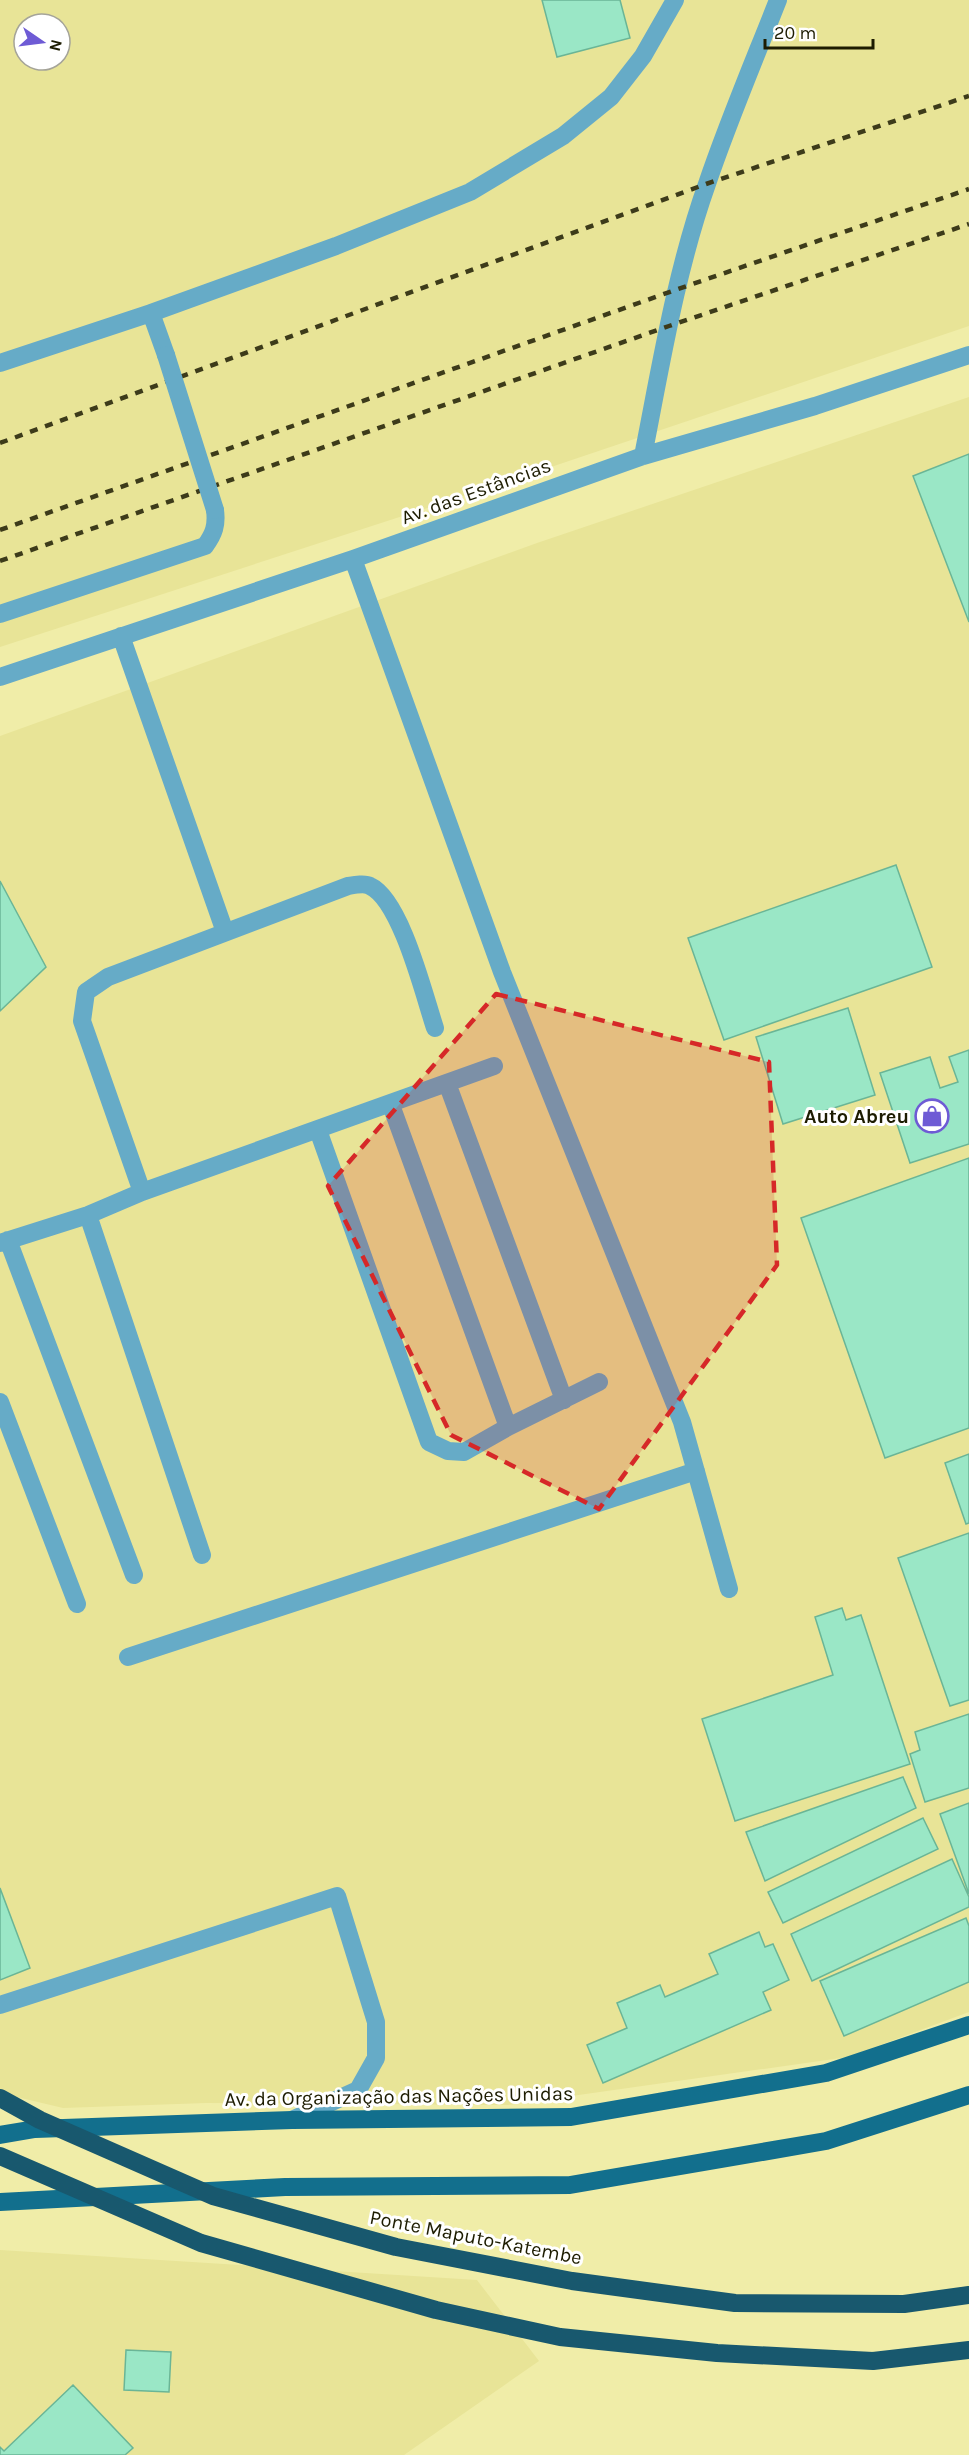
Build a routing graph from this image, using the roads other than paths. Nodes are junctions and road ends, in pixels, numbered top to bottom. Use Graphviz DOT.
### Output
graph roads {
  1 [pos="675,0"];
  2 [pos="778,0"];
  3 [pos="151,313"];
  4 [pos="969,355"];
  5 [pos="0,363"];
  6 [pos="643,456"];
  7 [pos="353,559"];
  8 [pos="0,614"];
  9 [pos="121,636"];
  10 [pos="0,677"];
  11 [pos="225,932"];
  12 [pos="435,1028"];
  13 [pos="494,1066"];
  14 [pos="447,1083"];
  15 [pos="391,1105"];
  16 [pos="318,1130"];
  17 [pos="142,1192"];
  18 [pos="88,1215"];
  19 [pos="4,1241"];
  20 [pos="599,1382"];
  21 [pos="564,1400"];
  22 [pos="0,1402"];
  23 [pos="508,1427"];
  24 [pos="696,1471"];
  25 [pos="202,1555"];
  26 [pos="135,1575"];
  27 [pos="729,1589"];
  28 [pos="77,1604"];
  29 [pos="128,1657"];
  30 [pos="0,2005"];
  31 [pos="969,2025"];
  32 [pos="969,2095"];
  33 [pos="0,2098"];
  34 [pos="292,2120"];
  35 [pos="0,2134"];
  36 [pos="0,2156"];
  37 [pos="0,2202"];
  38 [pos="969,2295"];
  39 [pos="969,2350"];
  1 -- 3 [label="street"];
  2 -- 6 [label="street"];
  3 -- 5 [label="street"];
  3 -- 8 [label="street, bridge"];
  4 -- 6 [label="street, Av. das Estâncias"];
  6 -- 7 [label="street, Av. das Estâncias"];
  7 -- 9 [label="street, Av. das Estâncias"];
  7 -- 24 [label="street"];
  9 -- 10 [label="street, Av. das Estâncias"];
  9 -- 11 [label="street"];
  11 -- 12 [label="street"];
  11 -- 17 [label="street"];
  13 -- 14 [label="street"];
  14 -- 15 [label="street"];
  14 -- 21 [label="street"];
  15 -- 16 [label="street"];
  15 -- 23 [label="street"];
  16 -- 17 [label="street"];
  16 -- 23 [label="street"];
  17 -- 18 [label="street"];
  18 -- 19 [label="street"];
  18 -- 25 [label="street"];
  19 -- 26 [label="street"];
  20 -- 21 [label="street"];
  21 -- 23 [label="street"];
  22 -- 28 [label="street"];
  24 -- 27 [label="street"];
  24 -- 29 [label="street"];
  30 -- 34 [label="street"];
  31 -- 34 [label="main road, Av. da Organização das Nações Unidas"];
  32 -- 37 [label="main road"];
  33 -- 38 [label="highway, Ponte Maputo-Katembe, bridge"];
  34 -- 35 [label="main road, Av. da Organização das Nações Unidas"];
  36 -- 39 [label="highway, bridge"];
}
